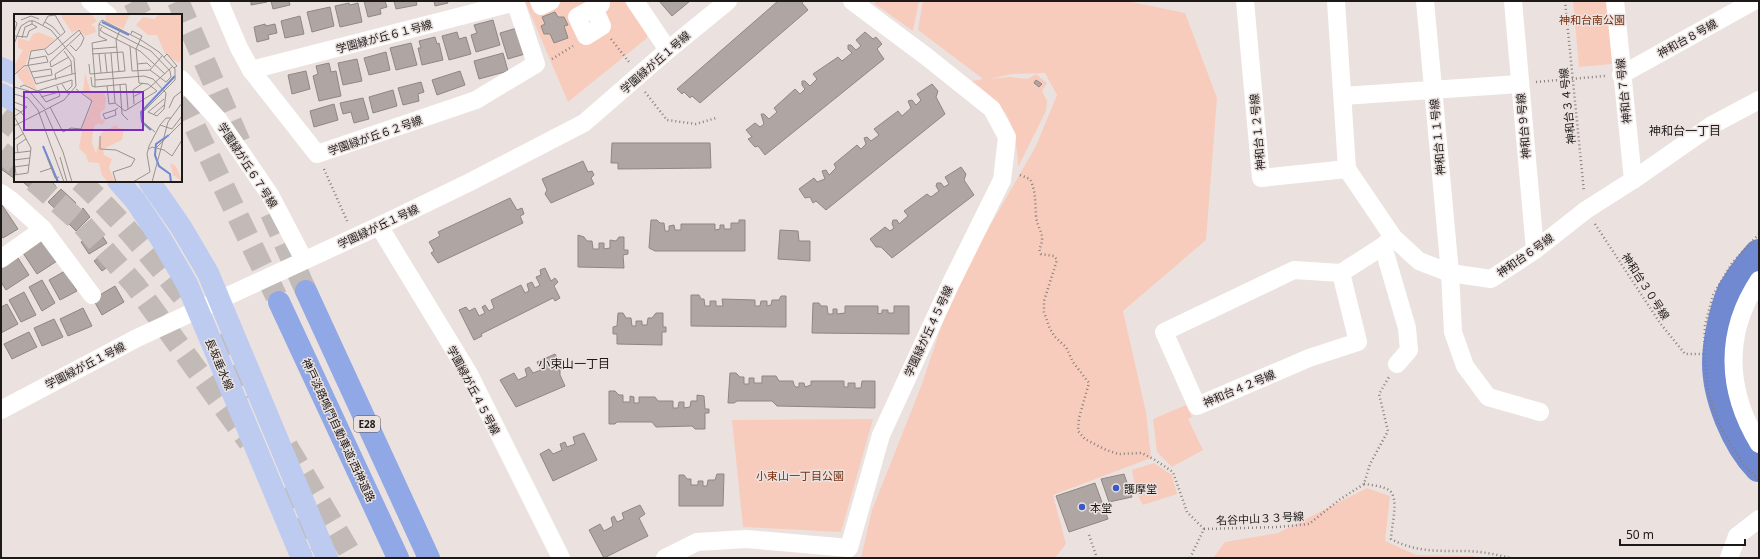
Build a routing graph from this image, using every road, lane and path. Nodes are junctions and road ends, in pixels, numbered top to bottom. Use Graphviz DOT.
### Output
graph roads {
  1 [pos="90,1"];
  2 [pos="219,1"];
  3 [pos="515,1"];
  4 [pos="635,1"];
  5 [pos="728,1"];
  6 [pos="852,1"];
  7 [pos="1244,1"];
  8 [pos="1336,1"];
  9 [pos="1425,1"];
  10 [pos="1513,1"];
  11 [pos="1565,1"];
  12 [pos="1615,1"];
  13 [pos="1754,1"];
  14 [pos="107,14"];
  15 [pos="583,39"];
  16 [pos="615,45"];
  17 [pos="668,50"];
  18 [pos="536,64"];
  19 [pos="1,68"];
  20 [pos="252,70"];
  21 [pos="14,74"];
  22 [pos="1621,75"];
  23 [pos="637,77"];
  24 [pos="1572,79"];
  25 [pos="182,80"];
  26 [pos="1519,84"];
  27 [pos="1432,90"];
  28 [pos="1,94"];
  29 [pos="1343,96"];
  30 [pos="14,100"];
  31 [pos="1759,100"];
  32 [pos="716,118"];
  33 [pos="318,154"];
  34 [pos="1346,169"];
  35 [pos="1030,179"];
  36 [pos="1633,180"];
  37 [pos="119,182"];
  38 [pos="150,182"];
  39 [pos="1,193"];
  40 [pos="1586,210"];
  41 [pos="379,226"];
  42 [pos="43,229"];
  43 [pos="354,237"];
  44 [pos="1388,241"];
  45 [pos="1535,250"];
  46 [pos="1,259"];
  47 [pos="304,260"];
  48 [pos="1450,272"];
  49 [pos="1341,273"];
  50 [pos="1759,280"];
  51 [pos="306,291"];
  52 [pos="92,295"];
  53 [pos="279,302"];
  54 [pos="1704,354"];
  55 [pos="1397,364"];
  56 [pos="1,410"];
  57 [pos="1540,412"];
  58 [pos="1759,444"];
  59 [pos="1364,484"];
  60 [pos="1759,519"];
  61 [pos="1204,529"];
  62 [pos="1089,535"];
  63 [pos="302,558"];
  64 [pos="327,558"];
  65 [pos="398,558"];
  66 [pos="428,558"];
  67 [pos="561,558"];
  68 [pos="665,558"];
  69 [pos="1097,558"];
  70 [pos="1190,558"];
  71 [pos="1510,558"];
  72 [pos="1729,558"];
  1 -- 14 [label="street"];
  2 -- 20 [label="street, 学園緑が丘６２号線"];
  3 -- 18 [label="street"];
  3 -- 20 [label="street, 学園緑が丘６１号線"];
  4 -- 17 [label="street"];
  5 -- 17 [label="street, 学園緑が丘１号線"];
  6 -- 68 [label="street, 学園緑が丘４５号線"];
  7 -- 34 [label="street, 神和台１２号線"];
  8 -- 29 [label="street"];
  9 -- 27 [label="street, 神和台１１号線"];
  10 -- 26 [label="street, 神和台９号線"];
  11 -- 24 [label="path, 神和台３４号線"];
  12 -- 22 [label="street, 神和台７号線"];
  13 -- 22 [label="street, 神和台８号線"];
  15 -- 15 [label="street"];
  15 -- 18 [label="path"];
  16 -- 23 [label="path"];
  17 -- 23 [label="street, 学園緑が丘１号線"];
  18 -- 33 [label="street, 学園緑が丘６２号線"];
  19 -- 21 [label="main road"];
  20 -- 33 [label="street, 学園緑が丘６２号線"];
  22 -- 24 [label="path"];
  22 -- 36 [label="street, 神和台７号線"];
  23 -- 32 [label="path"];
  23 -- 41 [label="street, 学園緑が丘１号線"];
  24 -- 26 [label="path"];
  24 -- 40 [label="path, 神和台３４号線"];
  25 -- 47 [label="street, 学園緑が丘６７号線"];
  26 -- 27 [label="street"];
  26 -- 45 [label="street, 神和台９号線"];
  27 -- 29 [label="street"];
  27 -- 48 [label="street, 神和台１１号線"];
  28 -- 30 [label="main road"];
  29 -- 34 [label="street"];
  31 -- 36 [label="street, 神和台６号線"];
  33 -- 43 [label="path"];
  34 -- 44 [label="street, 神和台６号線"];
  35 -- 61 [label="path"];
  36 -- 40 [label="street, 神和台６号線"];
  37 -- 63 [label="main road, 長坂垂水線"];
  38 -- 64 [label="main road"];
  39 -- 42 [label="street"];
  40 -- 45 [label="street, 神和台６号線"];
  40 -- 54 [label="path, 神和台３０号線"];
  41 -- 43 [label="street, 学園緑が丘１号線"];
  41 -- 67 [label="street, 学園緑が丘４５号線"];
  42 -- 46 [label="street"];
  42 -- 52 [label="street"];
  43 -- 47 [label="street, 学園緑が丘１号線"];
  44 -- 48 [label="street, 神和台６号線"];
  44 -- 49 [label="street"];
  44 -- 55 [label="street"];
  45 -- 48 [label="street, 神和台６号線"];
  47 -- 56 [label="street, 学園緑が丘１号線"];
  48 -- 57 [label="street, 神和台１１号線"];
  49 -- 49 [label="street, 神和台４２号線"];
  50 -- 58 [label="street"];
  51 -- 66 [label="highway, E28"];
  53 -- 65 [label="highway, 神戸淡路鳴門自動車道;西神道路 / E28"];
  55 -- 59 [label="path"];
  59 -- 61 [label="path, 名谷中山３３号線"];
  59 -- 71 [label="path"];
  60 -- 72 [label="street"];
  61 -- 70 [label="path"];
  62 -- 69 [label="path"];
}
